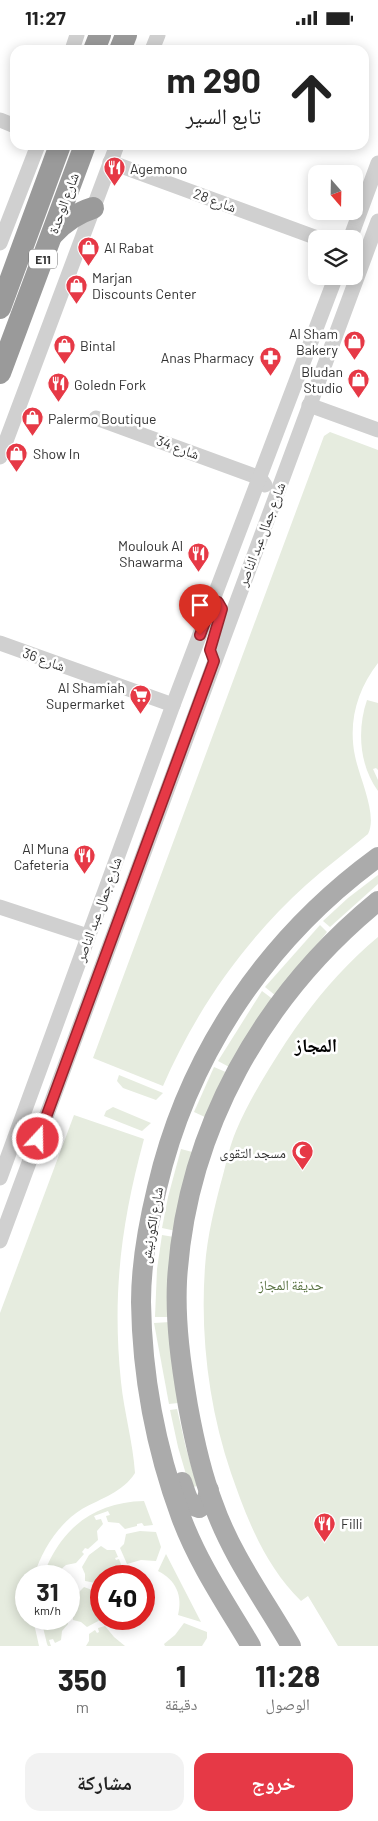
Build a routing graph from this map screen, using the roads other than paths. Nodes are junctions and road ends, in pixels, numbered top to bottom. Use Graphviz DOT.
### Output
graph roads {
  1 [pos="35,150"];
  2 [pos="58,150"];
  3 [pos="83,150"];
  4 [pos="115,150"];
  5 [pos="110,162"];
  6 [pos="378,163"];
  7 [pos="93,208"];
  8 [pos="378,221"];
  9 [pos="353,230"];
  10 [pos="308,235"];
  11 [pos="51,237"];
  12 [pos="374,238"];
  13 [pos="0,243"];
  14 [pos="333,285"];
  15 [pos="0,308"];
  16 [pos="0,373"];
  17 [pos="309,405"];
  18 [pos="96,417"];
  19 [pos="378,430"];
  20 [pos="0,457"];
  21 [pos="260,478"];
  22 [pos="262,533"];
  23 [pos="213,601"];
  24 [pos="0,643"];
  25 [pos="214,661"];
  26 [pos="174,705"];
  27 [pos="378,857"];
  28 [pos="378,901"];
  29 [pos="0,907"];
  30 [pos="88,936"];
  31 [pos="0,1178"];
  32 [pos="0,1241"];
  33 [pos="161,1451"];
  34 [pos="209,1490"];
  35 [pos="251,1646"];
  36 [pos="291,1646"];
  1 -- 13 [label="street"];
  2 -- 15 [label="highway, شارع الوحدة / E11"];
  3 -- 11 [label="highway, شارع الوحدة / E11"];
  4 -- 5 [label="street"];
  5 -- 7 [label="street"];
  5 -- 10 [label="street, شارع 28"];
  6 -- 9 [label="street"];
  7 -- 11 [label="highway"];
  7 -- 20 [label="street"];
  8 -- 12 [label="street, شارع جمال عبد الناصر"];
  11 -- 16 [label="highway, شارع الوحدة / E11"];
  12 -- 17 [label="street, شارع جمال عبد الناصر"];
  14 -- 21 [label="street, شارع جمال عبد الناصر"];
  17 -- 19 [label="street"];
  17 -- 22 [label="street, شارع جمال عبد الناصر"];
  18 -- 21 [label="street, شارع 34"];
  21 -- 22 [label="street"];
  21 -- 23 [label="street, شارع جمال عبد الناصر"];
  22 -- 25 [label="street, شارع جمال عبد الناصر"];
  23 -- 25 [label="street"];
  23 -- 26 [label="street, شارع جمال عبد الناصر"];
  24 -- 26 [label="street, شارع 36"];
  25 -- 32 [label="street, شارع جمال عبد الناصر"];
  26 -- 30 [label="street, شارع جمال عبد الناصر"];
  27 -- 33 [label="main road, شارع الكورنيش"];
  28 -- 34 [label="main road"];
  29 -- 30 [label="street"];
  30 -- 31 [label="street, شارع جمال عبد الناصر"];
  33 -- 34 [label="main road"];
  33 -- 35 [label="main road, شارع الكورنيش"];
  34 -- 36 [label="main road"];
}
